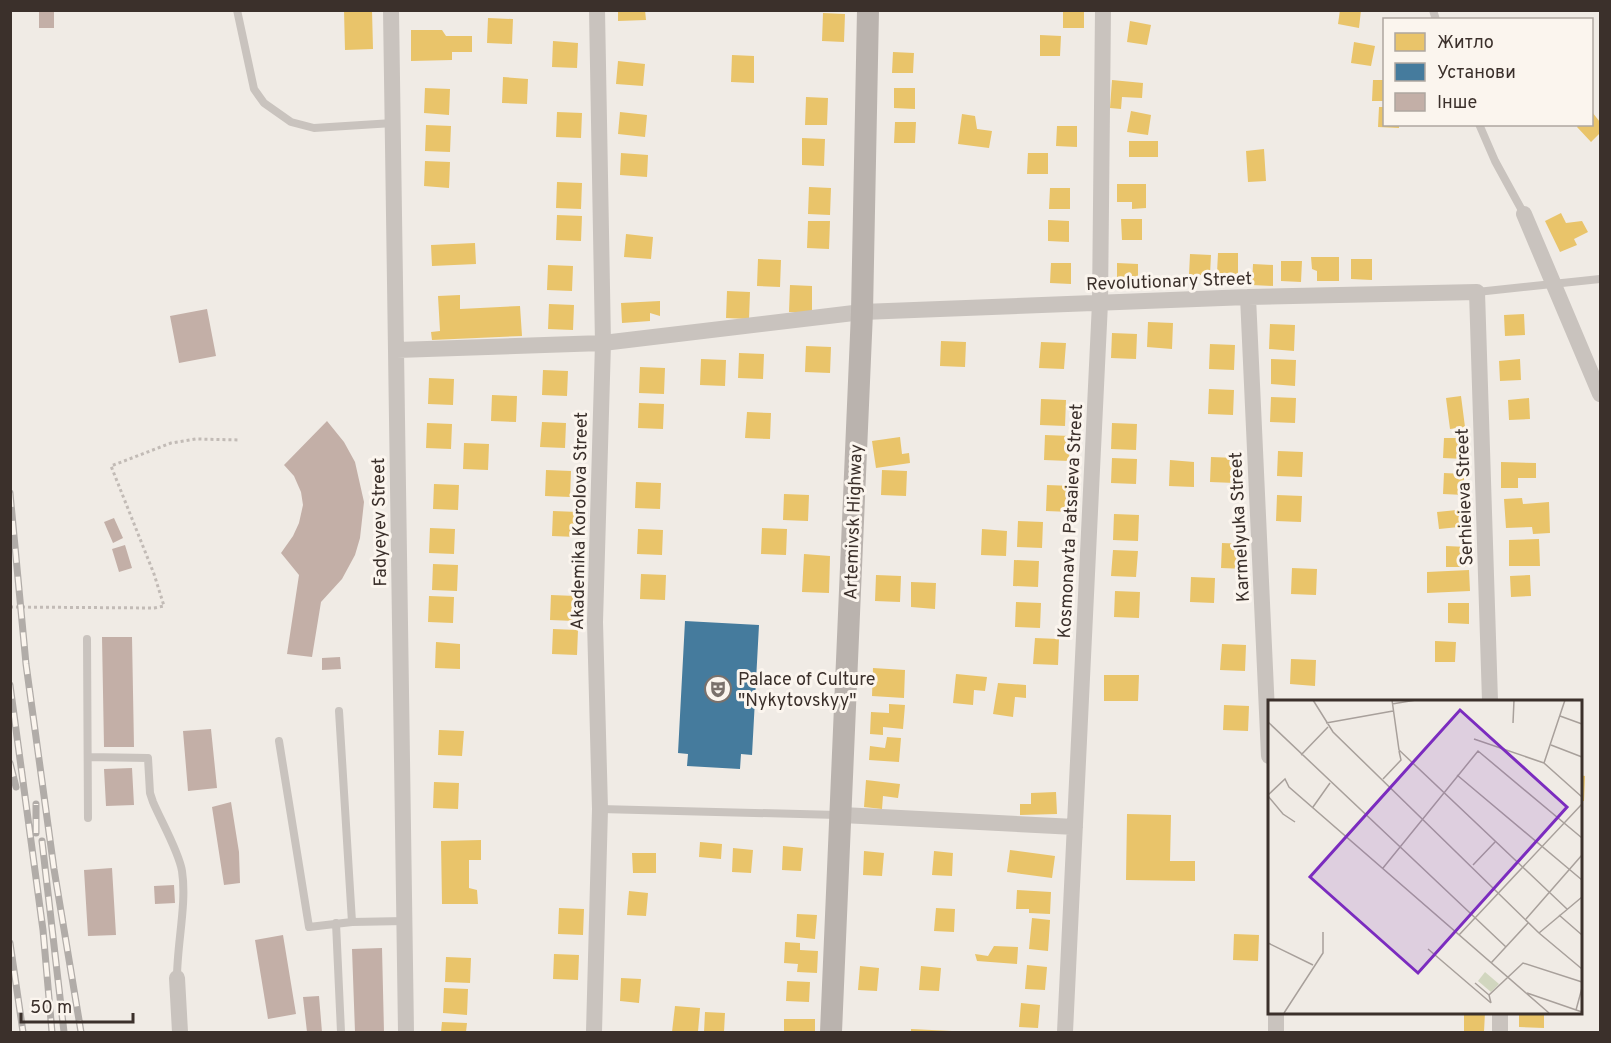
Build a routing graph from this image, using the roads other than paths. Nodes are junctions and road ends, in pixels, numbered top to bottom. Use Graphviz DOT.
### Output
graph roads {
  1 [pos="237,10"];
  2 [pos="391,10"];
  3 [pos="597,10"];
  4 [pos="868,10"];
  5 [pos="1103,10"];
  6 [pos="393,123"];
  7 [pos="1480,126"];
  8 [pos="1524,214"];
  9 [pos="1600,279"];
  10 [pos="1553,283"];
  11 [pos="1477,292"];
  12 [pos="1248,297"];
  13 [pos="1100,303"];
  14 [pos="862,312"];
  15 [pos="603,343"];
  16 [pos="396,350"];
  17 [pos="1600,394"];
  18 [pos="87,639"];
  19 [pos="1490,700"];
  20 [pos="339,711"];
  21 [pos="1268,734"];
  22 [pos="279,741"];
  23 [pos="88,757"];
  24 [pos="600,809"];
  25 [pos="842,815"];
  26 [pos="88,818"];
  27 [pos="1075,827"];
  28 [pos="405,921"];
  29 [pos="352,922"];
  30 [pos="336,923"];
  31 [pos="177,978"];
  32 [pos="1276,1013"];
  33 [pos="1500,1013"];
  34 [pos="180,1032"];
  35 [pos="341,1032"];
  36 [pos="406,1032"];
  37 [pos="594,1032"];
  38 [pos="831,1032"];
  39 [pos="1065,1032"];
  40 [pos="1276,1032"];
  41 [pos="1500,1032"];
  1 -- 6 [label="lane"];
  2 -- 6 [label="street, Fadyeyev Street"];
  3 -- 15 [label="street, Akademika Korolova Street"];
  4 -- 14 [label="main road, Artemivsk Highway"];
  5 -- 13 [label="street, Kosmonavta Patsaieva Street"];
  6 -- 16 [label="street, Fadyeyev Street"];
  7 -- 8 [label="lane"];
  8 -- 10 [label="street"];
  9 -- 10 [label="lane"];
  10 -- 11 [label="lane"];
  10 -- 17 [label="street"];
  11 -- 12 [label="street, Revolutionary Street"];
  11 -- 19 [label="street, Serhieieva Street"];
  12 -- 13 [label="street, Revolutionary Street"];
  12 -- 21 [label="street, Karmelyuka Street"];
  13 -- 14 [label="street, Revolutionary Street"];
  13 -- 27 [label="street, Kosmonavta Patsaieva Street"];
  14 -- 15 [label="street, Revolutionary Street"];
  14 -- 25 [label="main road, Artemivsk Highway"];
  15 -- 16 [label="street, Revolutionary Street"];
  15 -- 24 [label="street, Akademika Korolova Street"];
  16 -- 28 [label="street, Fadyeyev Street"];
  18 -- 23 [label="lane"];
  20 -- 29 [label="lane"];
  22 -- 30 [label="lane"];
  23 -- 26 [label="lane"];
  23 -- 31 [label="lane"];
  24 -- 25 [label="lane"];
  24 -- 37 [label="street, Akademika Korolova Street"];
  25 -- 27 [label="street"];
  25 -- 38 [label="main road, Artemivsk Highway"];
  27 -- 39 [label="street, Kosmonavta Patsaieva Street"];
  28 -- 29 [label="lane"];
  28 -- 36 [label="street, Fadyeyev Street"];
  29 -- 30 [label="lane"];
  30 -- 35 [label="lane"];
  31 -- 34 [label="street"];
  32 -- 40 [label="street"];
  33 -- 41 [label="street"];
}
